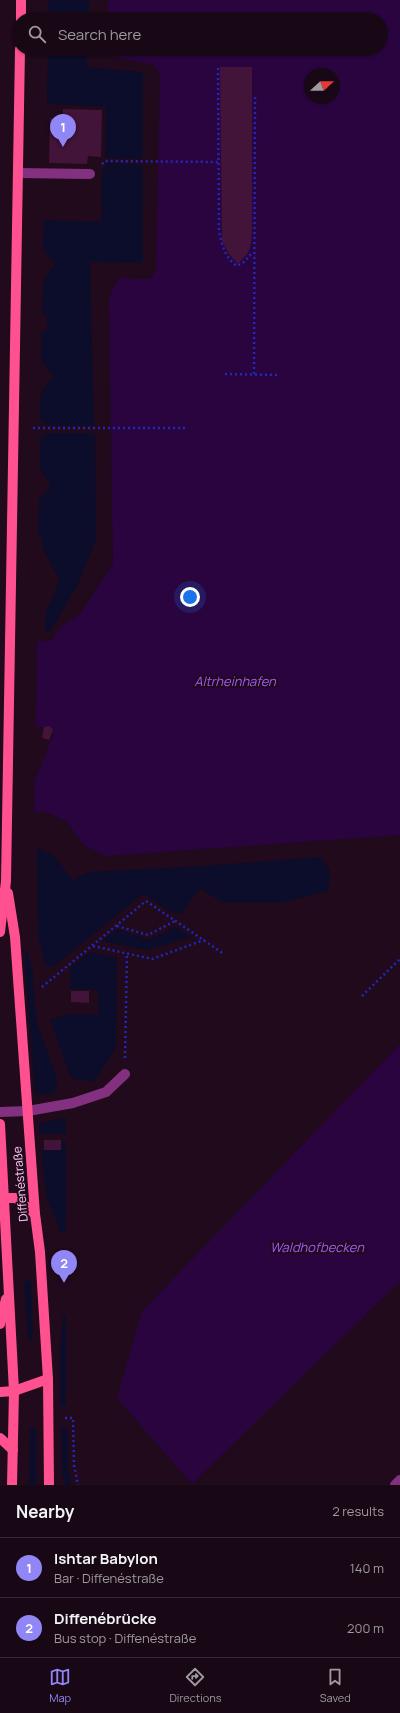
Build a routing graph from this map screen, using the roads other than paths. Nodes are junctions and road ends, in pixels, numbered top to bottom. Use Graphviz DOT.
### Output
graph roads {
  1 [pos="21,0"];
  2 [pos="21,12"];
  3 [pos="20,56"];
  4 [pos="18,173"];
  5 [pos="90,174"];
  6 [pos="6,881"];
  7 [pos="0,932"];
  8 [pos="125,1074"];
  9 [pos="28,1111"];
  10 [pos="0,1112"];
  11 [pos="0,1124"];
  12 [pos="4,1198"];
  13 [pos="35,1214"];
  14 [pos="9,1285"];
  15 [pos="0,1324"];
  16 [pos="48,1379"];
  17 [pos="14,1391"];
  18 [pos="0,1392"];
  19 [pos="0,1438"];
  20 [pos="13,1450"];
  21 [pos="400,1480"];
  22 [pos="12,1485"];
  23 [pos="49,1485"];
  24 [pos="395,1485"];
  1 -- 2 [label="main road"];
  3 -- 4 [label="main road, Diffenéstraße"];
  4 -- 5 [label="street"];
  4 -- 6 [label="main road, Diffenéstraße"];
  6 -- 7 [label="main road, Diffenéstraße"];
  6 -- 9 [label="main road, Diffenéstraße"];
  8 -- 9 [label="street"];
  9 -- 10 [label="street"];
  9 -- 13 [label="main road, Diffenéstraße"];
  11 -- 12 [label="main road, Diffenéstraße"];
  12 -- 13 [label="main road"];
  12 -- 14 [label="main road, Diffenéstraße"];
  13 -- 16 [label="main road, Diffenéstraße"];
  14 -- 15 [label="main road"];
  14 -- 17 [label="main road, Diffenéstraße"];
  16 -- 17 [label="main road"];
  16 -- 23 [label="main road, Diffenéstraße"];
  17 -- 18 [label="main road"];
  17 -- 20 [label="main road, Diffenéstraße"];
  19 -- 20 [label="main road"];
  20 -- 22 [label="main road, Diffenéstraße"];
  21 -- 24 [label="street"];
}
